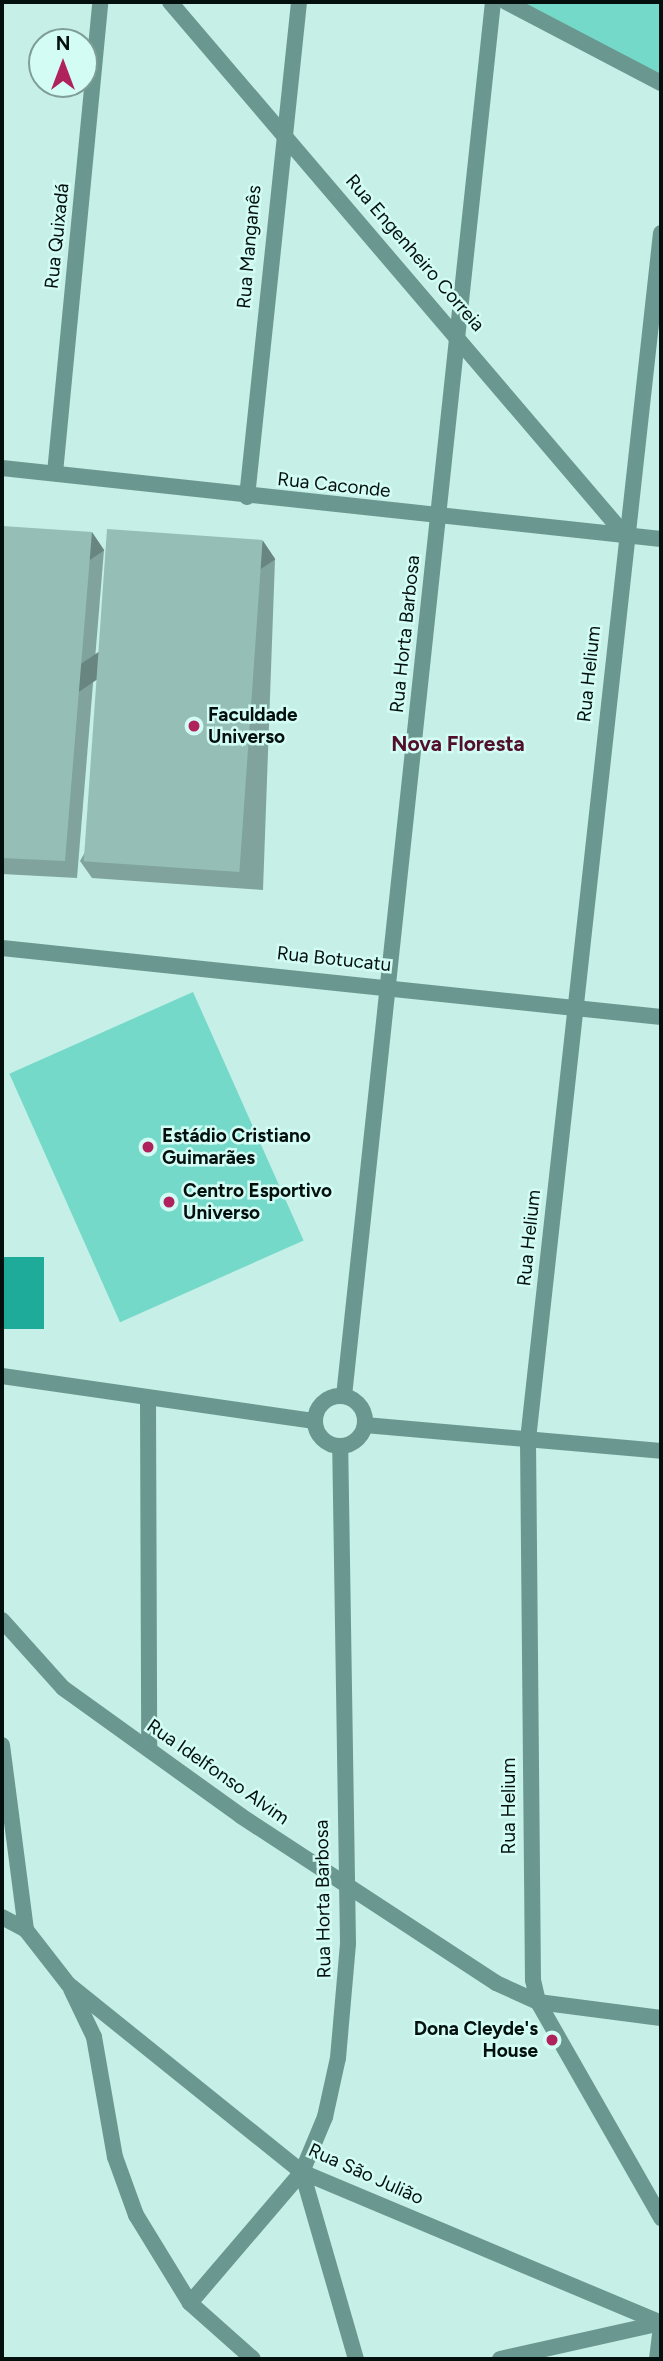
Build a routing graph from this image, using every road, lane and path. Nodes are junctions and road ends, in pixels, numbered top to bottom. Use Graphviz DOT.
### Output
graph roads {
  1 [pos="100,2"];
  2 [pos="170,2"];
  3 [pos="299,2"];
  4 [pos="493,2"];
  5 [pos="506,2"];
  6 [pos="661,83"];
  7 [pos="281,128"];
  8 [pos="661,233"];
  9 [pos="657,299"];
  10 [pos="455,331"];
  11 [pos="2,468"];
  12 [pos="55,473"];
  13 [pos="247,497"];
  14 [pos="439,518"];
  15 [pos="624,534"];
  16 [pos="661,539"];
  17 [pos="2,948"];
  18 [pos="387,985"];
  19 [pos="575,1008"];
  20 [pos="661,1017"];
  21 [pos="2,1376"];
  22 [pos="344,1396"];
  23 [pos="148,1400"];
  24 [pos="314,1421"];
  25 [pos="365,1425"];
  26 [pos="528,1440"];
  27 [pos="340,1446"];
  28 [pos="661,1451"];
  29 [pos="2,1620"];
  30 [pos="2,1745"];
  31 [pos="149,1748"];
  32 [pos="345,1885"];
  33 [pos="2,1917"];
  34 [pos="26,1930"];
  35 [pos="68,1984"];
  36 [pos="538,2002"];
  37 [pos="661,2018"];
  38 [pos="302,2172"];
  39 [pos="661,2218"];
  40 [pos="190,2303"];
  41 [pos="661,2323"];
  42 [pos="253,2359"];
  43 [pos="356,2359"];
  44 [pos="500,2359"];
  45 [pos="657,2359"];
  1 -- 12 [label="street, Rua Quixadá"];
  2 -- 7 [label="street, Rua Engenheiro Correia"];
  3 -- 7 [label="street, Rua Manganês"];
  4 -- 10 [label="street, Rua Horta Barbosa"];
  5 -- 6 [label="street"];
  7 -- 10 [label="street, Rua Engenheiro Correia"];
  7 -- 13 [label="street, Rua Manganês"];
  8 -- 9 [label="street, Rua Helium"];
  9 -- 15 [label="street, Rua Helium"];
  10 -- 14 [label="street, Rua Horta Barbosa"];
  10 -- 15 [label="street, Rua Engenheiro Correia"];
  11 -- 12 [label="street, Rua Caconde"];
  12 -- 13 [label="street, Rua Caconde"];
  13 -- 14 [label="street, Rua Caconde"];
  14 -- 15 [label="street, Rua Caconde"];
  14 -- 18 [label="street, Rua Horta Barbosa"];
  15 -- 16 [label="street, Rua Caconde"];
  15 -- 19 [label="street, Rua Helium"];
  17 -- 18 [label="street, Rua Botucatu"];
  18 -- 19 [label="street, Rua Botucatu"];
  18 -- 22 [label="street, Rua Horta Barbosa"];
  19 -- 20 [label="street, Rua Botucatu"];
  19 -- 26 [label="street, Rua Helium"];
  21 -- 23 [label="street"];
  22 -- 24 [label="street"];
  22 -- 25 [label="street"];
  23 -- 24 [label="street"];
  23 -- 31 [label="street"];
  24 -- 27 [label="street"];
  25 -- 26 [label="street"];
  25 -- 27 [label="street"];
  26 -- 28 [label="street"];
  26 -- 36 [label="street, Rua Helium"];
  27 -- 32 [label="street, Rua Horta Barbosa"];
  29 -- 31 [label="street, Rua Idelfonso Alvim"];
  30 -- 34 [label="street"];
  31 -- 32 [label="street, Rua Idelfonso Alvim"];
  32 -- 36 [label="street, Rua Idelfonso Alvim"];
  32 -- 38 [label="street, Rua Horta Barbosa"];
  33 -- 34 [label="street, Rua São Julião"];
  34 -- 35 [label="street, Rua São Julião"];
  35 -- 38 [label="street, Rua São Julião"];
  35 -- 40 [label="street"];
  36 -- 37 [label="street, Rua Idelfonso Alvim"];
  36 -- 39 [label="street, Rua Helium"];
  38 -- 40 [label="street, Rua Horta Barbosa"];
  38 -- 41 [label="street, Rua São Julião"];
  38 -- 43 [label="street"];
  40 -- 42 [label="street"];
  41 -- 44 [label="street"];
  41 -- 45 [label="street"];
}
